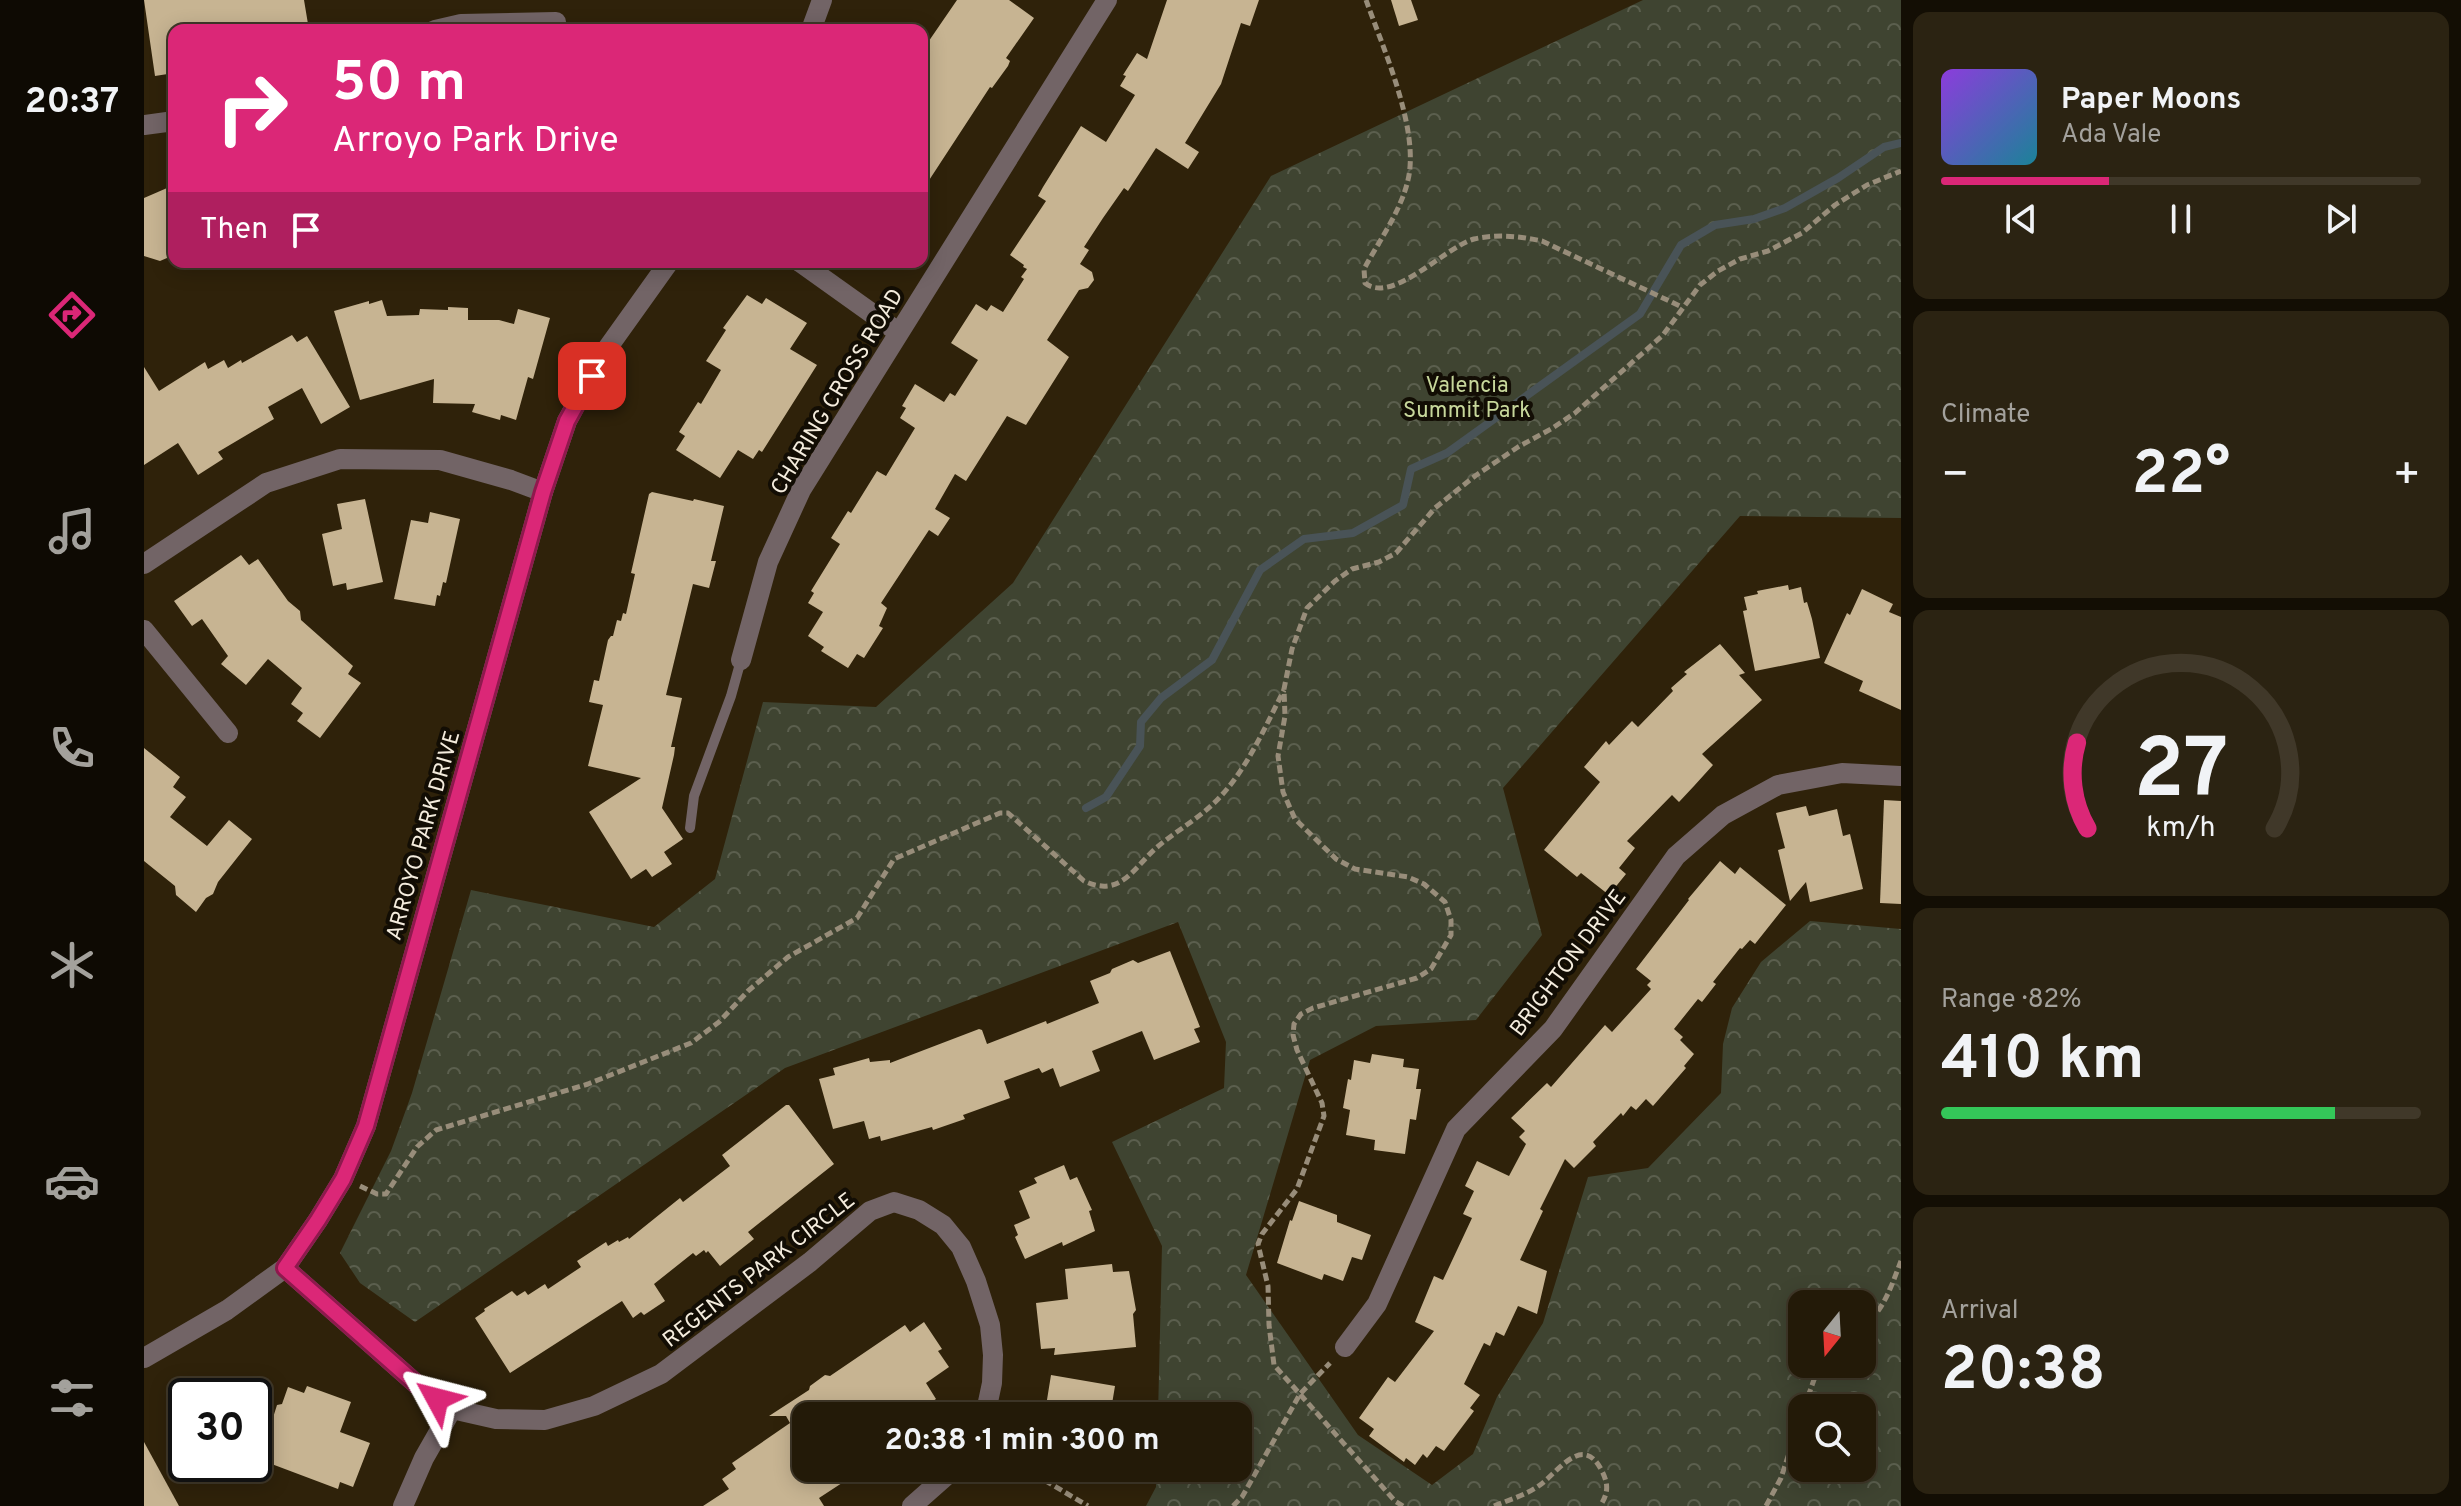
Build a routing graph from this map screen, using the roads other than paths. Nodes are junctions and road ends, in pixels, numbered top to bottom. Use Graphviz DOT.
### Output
graph roads {
  1 [pos="822,0"];
  2 [pos="1107,0"];
  3 [pos="556,22"];
  4 [pos="461,24"];
  5 [pos="813,24"];
  6 [pos="168,122"];
  7 [pos="144,125"];
  8 [pos="665,268"];
  9 [pos="808,268"];
  10 [pos="898,332"];
  11 [pos="543,492"];
  12 [pos="144,564"];
  13 [pos="144,630"];
  14 [pos="741,660"];
  15 [pos="228,733"];
  16 [pos="1901,776"];
  17 [pos="690,828"];
  18 [pos="285,1268"];
  19 [pos="1345,1347"];
  20 [pos="144,1358"];
  21 [pos="988,1402"];
  22 [pos="452,1409"];
  23 [pos="939,1482"];
  24 [pos="403,1506"];
  25 [pos="912,1506"];
  1 -- 5 [label="street"];
  2 -- 10 [label="street, CHARING CROSS ROAD"];
  3 -- 4 [label="street"];
  6 -- 7 [label="street"];
  8 -- 11 [label="street, ARROYO PARK DRIVE"];
  9 -- 10 [label="street"];
  10 -- 14 [label="street, CHARING CROSS ROAD"];
  11 -- 12 [label="street"];
  11 -- 18 [label="street, ARROYO PARK DRIVE"];
  13 -- 15 [label="street"];
  14 -- 17 [label="lane"];
  16 -- 19 [label="street, BRIGHTON DRIVE"];
  18 -- 20 [label="street, ARROYO PARK DRIVE"];
  18 -- 22 [label="street, REGENTS PARK CIRCLE"];
  21 -- 22 [label="street, REGENTS PARK CIRCLE"];
  22 -- 24 [label="street"];
  23 -- 25 [label="street"];
}
